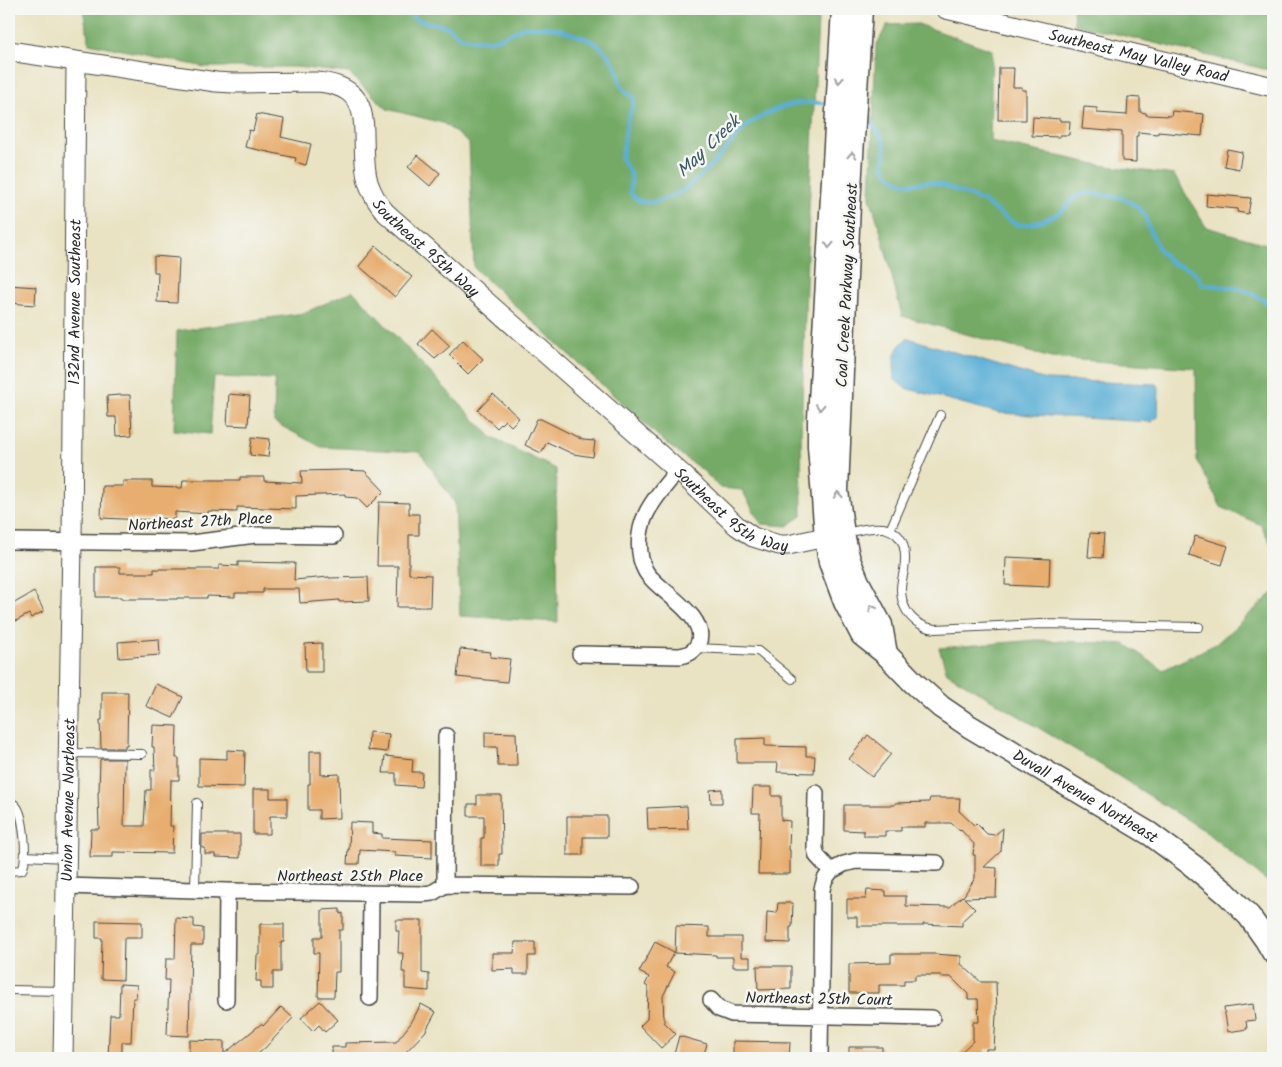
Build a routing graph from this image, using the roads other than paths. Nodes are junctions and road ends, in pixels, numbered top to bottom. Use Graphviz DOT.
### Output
graph roads {
  1 [pos="842,9"];
  2 [pos="860,9"];
  3 [pos="946,9"];
  4 [pos="850,35"];
  5 [pos="9,52"];
  6 [pos="76,62"];
  7 [pos="1273,87"];
  8 [pos="940,415"];
  9 [pos="678,470"];
  10 [pos="890,530"];
  11 [pos="834,535"];
  12 [pos="334,536"];
  13 [pos="9,542"];
  14 [pos="72,542"];
  15 [pos="1199,627"];
  16 [pos="697,648"];
  17 [pos="580,654"];
  18 [pos="886,654"];
  19 [pos="792,679"];
  20 [pos="446,736"];
  21 [pos="68,754"];
  22 [pos="142,754"];
  23 [pos="816,793"];
  24 [pos="9,803"];
  25 [pos="197,803"];
  26 [pos="25,856"];
  27 [pos="66,858"];
  28 [pos="937,863"];
  29 [pos="9,871"];
  30 [pos="831,871"];
  31 [pos="445,885"];
  32 [pos="66,886"];
  33 [pos="632,887"];
  34 [pos="195,890"];
  35 [pos="227,891"];
  36 [pos="371,894"];
  37 [pos="1273,952"];
  38 [pos="9,990"];
  39 [pos="64,991"];
  40 [pos="370,998"];
  41 [pos="226,1000"];
  42 [pos="711,1000"];
  43 [pos="820,1016"];
  44 [pos="932,1018"];
  45 [pos="63,1058"];
  46 [pos="820,1058"];
  1 -- 4 [label="main road, Coal Creek Parkway Southeast"];
  2 -- 4 [label="main road, Coal Creek Parkway Southeast"];
  3 -- 7 [label="street, Southeast May Valley Road"];
  4 -- 11 [label="main road, Coal Creek Parkway Southeast"];
  5 -- 6 [label="street, Southeast 95th Way"];
  6 -- 9 [label="street, Southeast 95th Way"];
  6 -- 14 [label="street, 132nd Avenue Southeast"];
  8 -- 10 [label="lane"];
  9 -- 11 [label="street, Southeast 95th Way"];
  9 -- 16 [label="street"];
  10 -- 11 [label="lane"];
  10 -- 15 [label="lane"];
  18 -- 11 [label="main road, Coal Creek Parkway Southeast, one-way"];
  11 -- 18 [label="main road, Duvall Avenue Northeast"];
  12 -- 14 [label="street, Northeast 27th Place"];
  13 -- 14 [label="street, Northeast 27th Place"];
  14 -- 21 [label="street, Union Avenue Northeast"];
  16 -- 17 [label="street"];
  16 -- 19 [label="lane"];
  18 -- 37 [label="main road, Duvall Avenue Northeast"];
  20 -- 31 [label="street"];
  21 -- 22 [label="lane"];
  21 -- 27 [label="street, Union Avenue Northeast"];
  23 -- 30 [label="street"];
  24 -- 26 [label="lane"];
  25 -- 34 [label="lane"];
  26 -- 27 [label="lane"];
  26 -- 29 [label="lane"];
  27 -- 32 [label="street, Union Avenue Northeast"];
  28 -- 30 [label="street"];
  30 -- 43 [label="street"];
  31 -- 33 [label="street, Northeast 25th Place"];
  31 -- 36 [label="street, Northeast 25th Place"];
  32 -- 34 [label="street, Northeast 25th Place"];
  32 -- 39 [label="street, Union Avenue Northeast"];
  34 -- 35 [label="street, Northeast 25th Place"];
  35 -- 36 [label="street, Northeast 25th Place"];
  35 -- 41 [label="street"];
  36 -- 40 [label="street"];
  38 -- 39 [label="lane"];
  39 -- 45 [label="street, Union Avenue Northeast"];
  42 -- 43 [label="street, Northeast 25th Court"];
  43 -- 44 [label="street, Northeast 25th Court"];
  43 -- 46 [label="street"];
}
